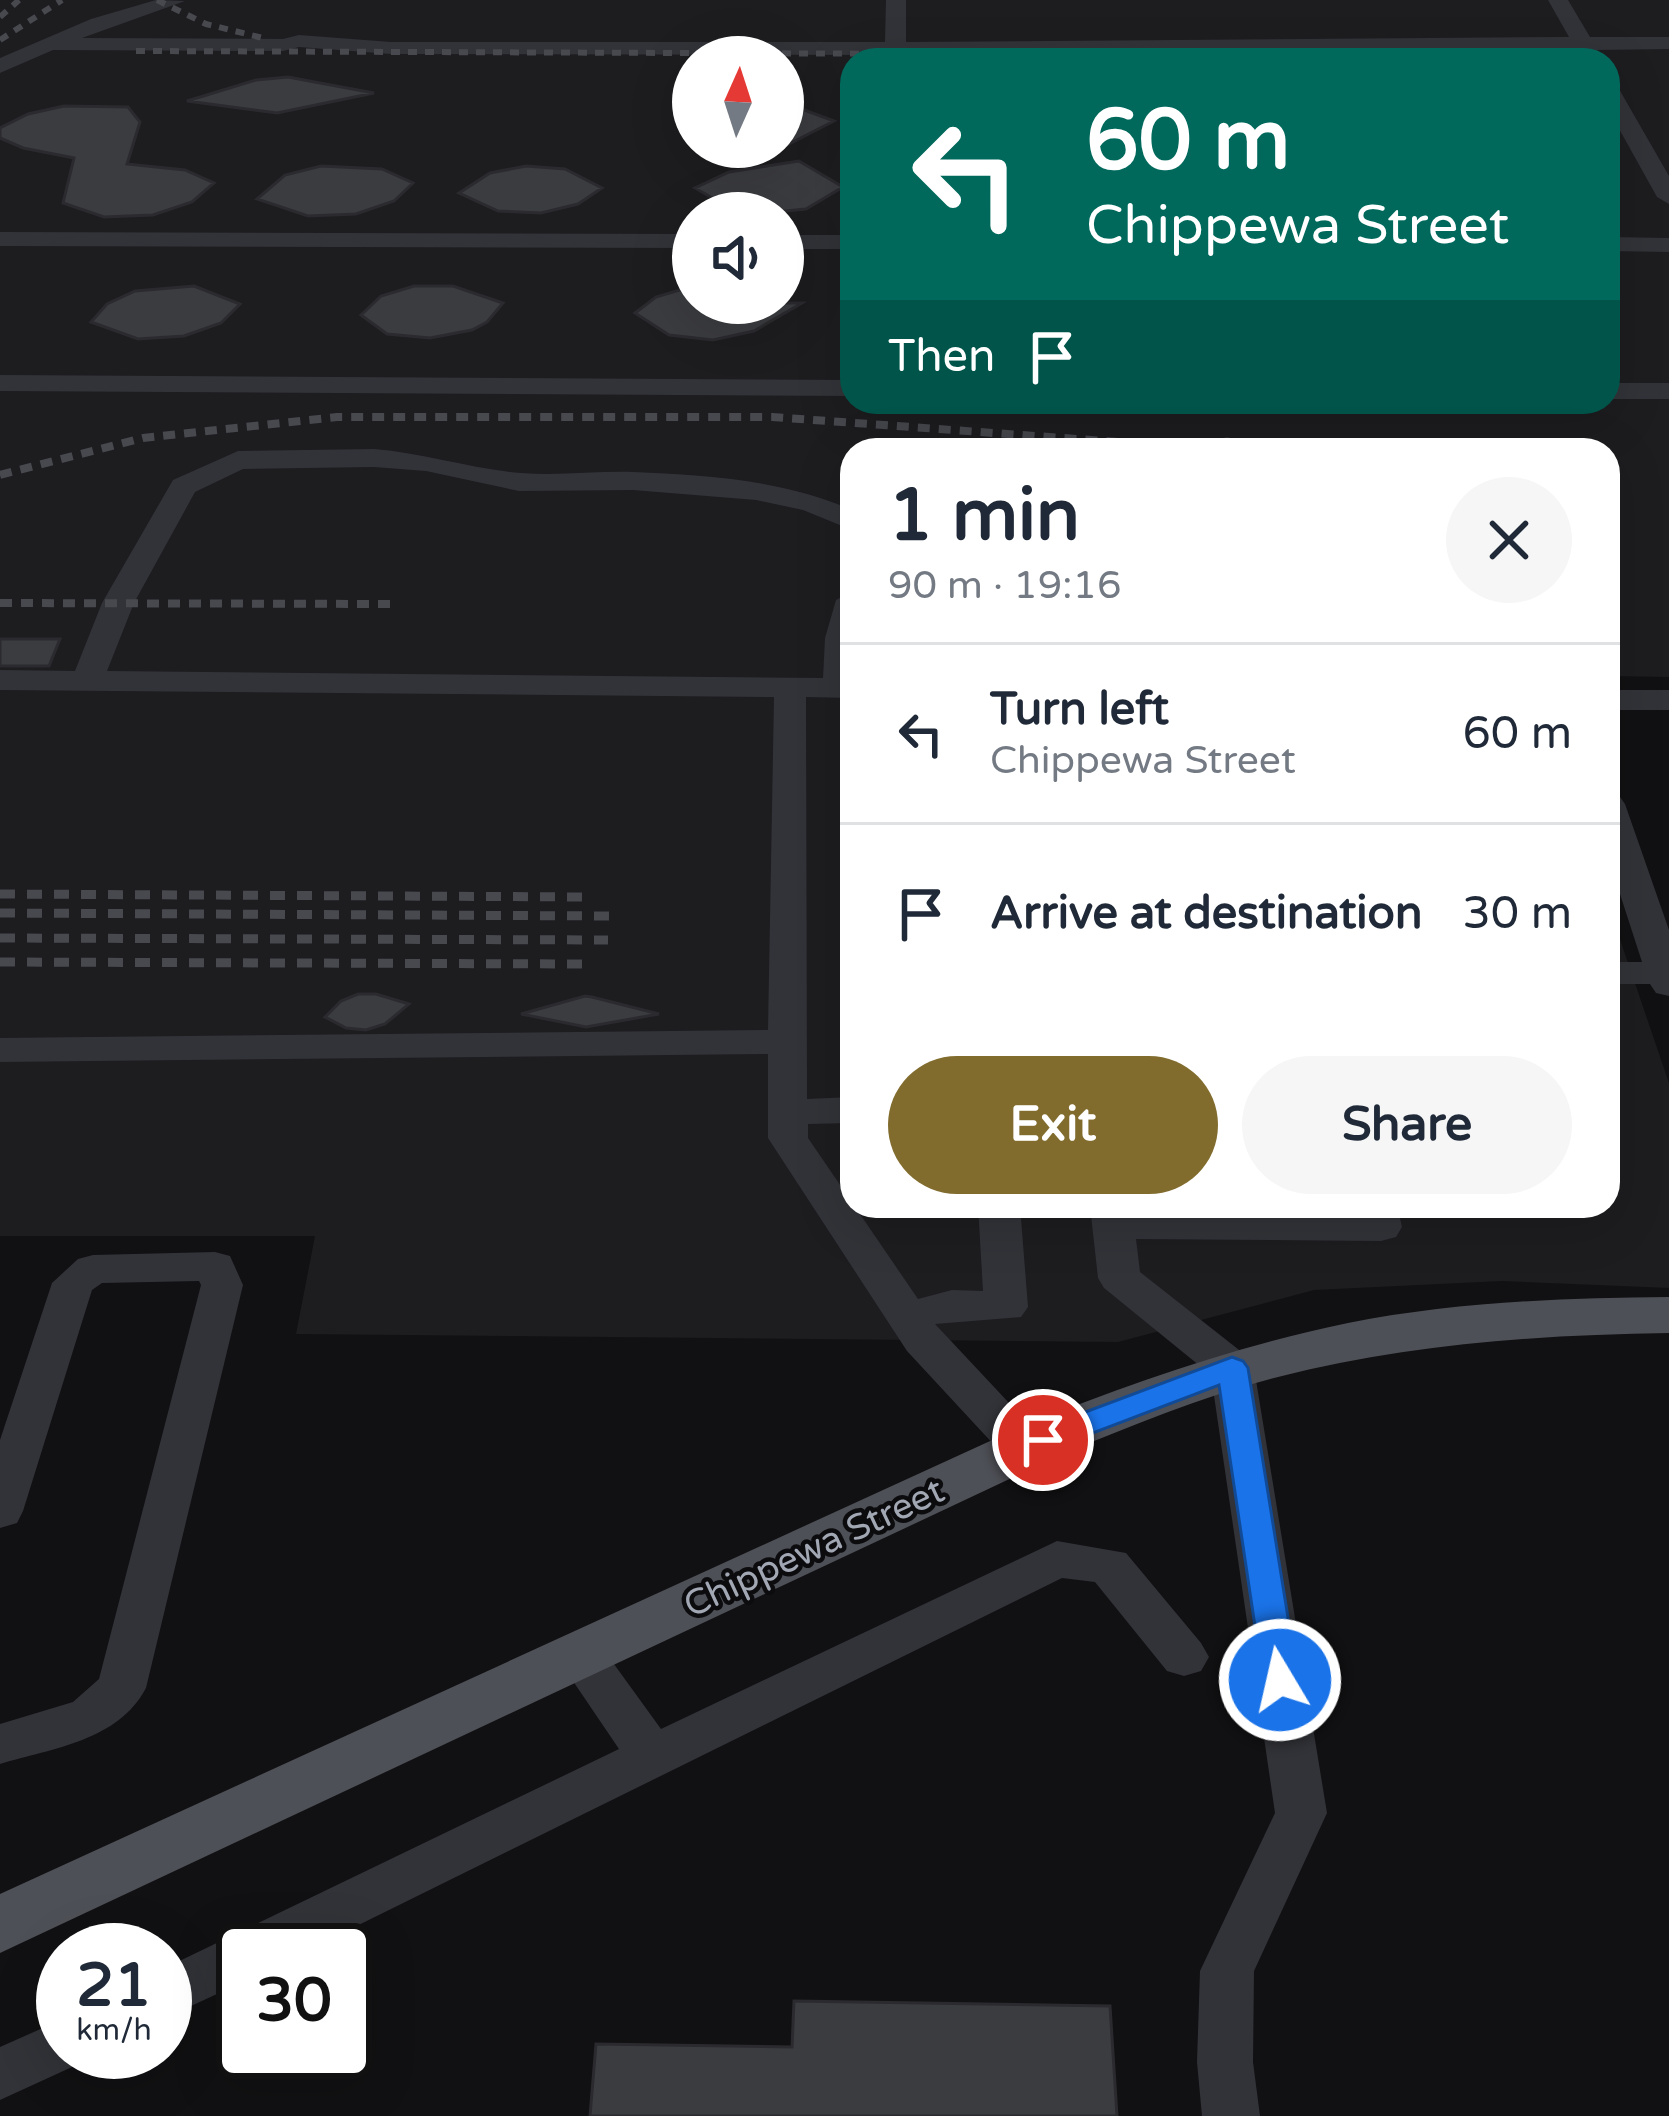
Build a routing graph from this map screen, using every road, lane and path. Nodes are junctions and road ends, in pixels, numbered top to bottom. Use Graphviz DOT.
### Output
graph roads {
  1 [pos="896,0"];
  2 [pos="1558,0"];
  3 [pos="180,4"];
  4 [pos="229,23"];
  5 [pos="299,41"];
  6 [pos="1669,43"];
  7 [pos="49,44"];
  8 [pos="895,48"];
  9 [pos="1585,48"];
  10 [pos="1618,48"];
  11 [pos="840,54"];
  12 [pos="0,66"];
  13 [pos="1620,110"];
  14 [pos="1669,197"];
  15 [pos="0,239"];
  16 [pos="672,241"];
  17 [pos="804,242"];
  18 [pos="840,242"];
  19 [pos="1620,244"];
  20 [pos="1669,245"];
  21 [pos="0,383"];
  22 [pos="840,388"];
  23 [pos="1620,391"];
  24 [pos="1669,391"];
  25 [pos="840,516"];
  26 [pos="0,680"];
  27 [pos="88,680"];
  28 [pos="790,687"];
  29 [pos="840,688"];
  30 [pos="1620,700"];
  31 [pos="1669,700"];
  32 [pos="1620,840"];
  33 [pos="1620,974"];
  34 [pos="1667,979"];
  35 [pos="787,1042"];
  36 [pos="0,1050"];
  37 [pos="840,1110"];
  38 [pos="788,1112"];
  39 [pos="840,1195"];
  40 [pos="852,1218"];
  41 [pos="1000,1218"];
  42 [pos="1112,1218"];
  43 [pos="1305,1218"];
  44 [pos="1379,1218"];
  45 [pos="1669,1316"];
  46 [pos="906,1317"];
  47 [pos="1232,1368"];
  48 [pos="1025,1449"];
  49 [pos="0,1511"];
  50 [pos="581,1656"];
  51 [pos="1184,1657"];
  52 [pos="0,1744"];
  53 [pos="652,1756"];
  54 [pos="310,1923"];
  55 [pos="0,1925"];
  56 [pos="36,2057"];
  57 [pos="0,2075"];
  58 [pos="1232,2116"];
  1 -- 8 [label="street"];
  2 -- 9 [label="street"];
  3 -- 7 [label="street"];
  4 -- 5 [label="street"];
  5 -- 7 [label="street"];
  5 -- 11 [label="street"];
  6 -- 10 [label="street"];
  7 -- 12 [label="street"];
  13 -- 14 [label="street"];
  15 -- 16 [label="street"];
  17 -- 18 [label="street"];
  19 -- 20 [label="street"];
  21 -- 22 [label="street"];
  23 -- 24 [label="street"];
  25 -- 27 [label="street"];
  26 -- 27 [label="street"];
  27 -- 28 [label="street"];
  28 -- 29 [label="street"];
  28 -- 35 [label="street"];
  30 -- 31 [label="street"];
  32 -- 34 [label="street"];
  33 -- 34 [label="street"];
  35 -- 36 [label="street"];
  35 -- 38 [label="street"];
  37 -- 38 [label="street"];
  38 -- 39 [label="street"];
  40 -- 46 [label="street"];
  41 -- 46 [label="street"];
  42 -- 47 [label="street"];
  43 -- 44 [label="street"];
  45 -- 47 [label="main road, Chippewa Street"];
  46 -- 48 [label="street"];
  47 -- 48 [label="main road, Chippewa Street"];
  47 -- 58 [label="street"];
  48 -- 50 [label="main road, Chippewa Street"];
  49 -- 52 [label="street"];
  50 -- 53 [label="street"];
  50 -- 55 [label="main road, Chippewa Street"];
  51 -- 53 [label="street"];
  53 -- 54 [label="street"];
  56 -- 57 [label="street"];
}
